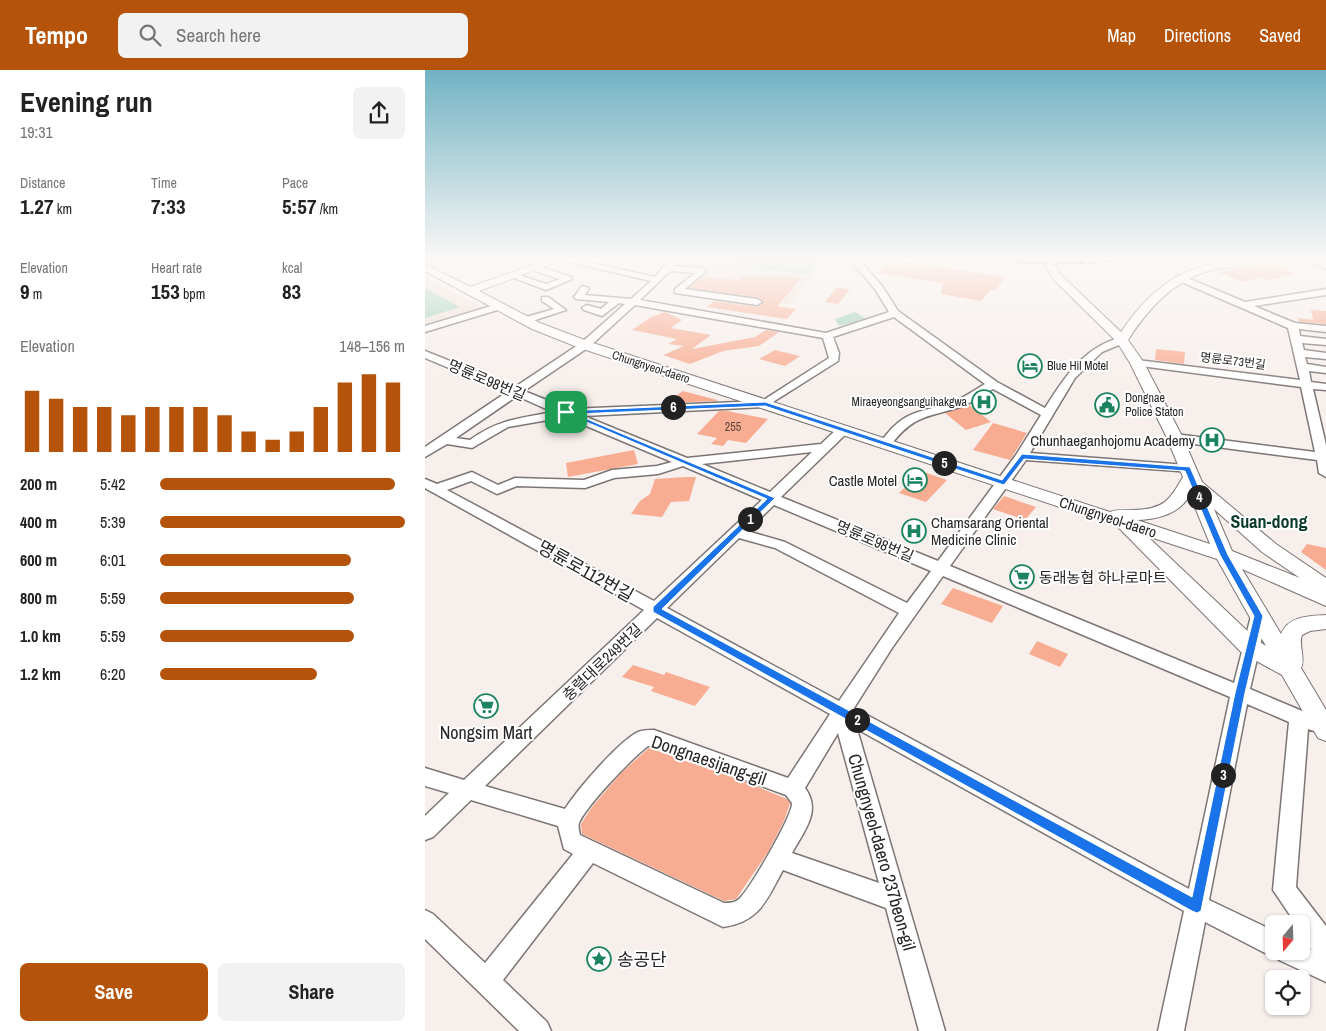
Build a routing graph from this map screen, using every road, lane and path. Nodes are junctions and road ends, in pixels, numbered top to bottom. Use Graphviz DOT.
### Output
graph roads {
  1 [pos="554,305"];
  2 [pos="609,305"];
  3 [pos="631,305"];
  4 [pos="650,305"];
  5 [pos="890,305"];
  6 [pos="1085,305"];
  7 [pos="1146,305"];
  8 [pos="1245,305"];
  9 [pos="501,306"];
  10 [pos="587,308"];
  11 [pos="895,313"];
  12 [pos="526,320"];
  13 [pos="1293,326"];
  14 [pos="425,329"];
  15 [pos="1326,329"];
  16 [pos="827,336"];
  17 [pos="1296,339"];
  18 [pos="1121,340"];
  19 [pos="1326,342"];
  20 [pos="585,345"];
  21 [pos="1299,353"];
  22 [pos="425,354"];
  23 [pos="1326,356"];
  24 [pos="1137,363"];
  25 [pos="1302,367"];
  26 [pos="1326,370"];
  27 [pos="993,384"];
  28 [pos="1306,384"];
  29 [pos="1326,386"];
  30 [pos="516,392"];
  31 [pos="765,404"];
  32 [pos="566,412"];
  33 [pos="1049,415"];
  34 [pos="843,430"];
  35 [pos="1175,438"];
  36 [pos="444,440"];
  37 [pos="886,443"];
  38 [pos="825,447"];
  39 [pos="425,453"];
  40 [pos="1022,456"];
  41 [pos="1324,457"];
  42 [pos="684,462"];
  43 [pos="1326,473"];
  44 [pos="1190,476"];
  45 [pos="1004,483"];
  46 [pos="431,486"];
  47 [pos="772,498"];
  48 [pos="1111,518"];
  49 [pos="736,532"];
  50 [pos="1224,555"];
  51 [pos="941,569"];
  52 [pos="1326,587"];
  53 [pos="1326,599"];
  54 [pos="656,610"];
  55 [pos="909,612"];
  56 [pos="1259,616"];
  57 [pos="1326,622"];
  58 [pos="1250,647"];
  59 [pos="1292,673"];
  60 [pos="1240,693"];
  61 [pos="842,711"];
  62 [pos="1299,717"];
  63 [pos="1325,729"];
  64 [pos="425,777"];
  65 [pos="793,789"];
  66 [pos="469,790"];
  67 [pos="570,820"];
  68 [pos="425,830"];
  69 [pos="589,851"];
  70 [pos="778,858"];
  71 [pos="897,901"];
  72 [pos="1197,906"];
  73 [pos="425,922"];
  74 [pos="1265,940"];
  75 [pos="1326,956"];
  76 [pos="1306,960"];
  77 [pos="1326,970"];
  78 [pos="487,982"];
  79 [pos="538,1031"];
  80 [pos="933,1031"];
  81 [pos="1171,1031"];
  1 -- 12 [label="street"];
  2 -- 10 [label="street"];
  3 -- 20 [label="street"];
  4 -- 16 [label="street"];
  5 -- 11 [label="street"];
  6 -- 18 [label="main road"];
  7 -- 18 [label="main road"];
  8 -- 13 [label="street"];
  9 -- 12 [label="main road, Chungnyeol-daero"];
  9 -- 14 [label="street"];
  11 -- 16 [label="street"];
  11 -- 27 [label="street"];
  12 -- 20 [label="main road, Chungnyeol-daero"];
  13 -- 15 [label="street"];
  13 -- 17 [label="street"];
  16 -- 31 [label="street"];
  17 -- 19 [label="street"];
  17 -- 21 [label="street"];
  18 -- 24 [label="main road"];
  18 -- 33 [label="street"];
  20 -- 30 [label="street"];
  20 -- 31 [label="main road, Chungnyeol-daero"];
  21 -- 23 [label="street"];
  21 -- 25 [label="street"];
  22 -- 30 [label="street, 명륜로98번길"];
  24 -- 28 [label="street, 명륜로73번길"];
  24 -- 35 [label="main road"];
  25 -- 26 [label="street"];
  25 -- 28 [label="street"];
  27 -- 33 [label="street"];
  27 -- 37 [label="street"];
  28 -- 29 [label="street, 명륜로73번길"];
  28 -- 41 [label="street"];
  30 -- 32 [label="street, 명륜로98번길"];
  30 -- 36 [label="street"];
  31 -- 32 [label="street"];
  31 -- 34 [label="main road, Chungnyeol-daero"];
  32 -- 36 [label="street"];
  32 -- 42 [label="street, 명륜로98번길"];
  33 -- 40 [label="street"];
  34 -- 37 [label="main road, Chungnyeol-daero"];
  34 -- 38 [label="street, 충렬대로249번길"];
  35 -- 41 [label="street"];
  35 -- 44 [label="main road"];
  36 -- 39 [label="street"];
  37 -- 45 [label="main road, Chungnyeol-daero"];
  38 -- 42 [label="street"];
  38 -- 47 [label="street, 충렬대로249번길"];
  40 -- 44 [label="street"];
  40 -- 45 [label="street"];
  41 -- 43 [label="street"];
  42 -- 46 [label="street"];
  42 -- 47 [label="street, 명륜로98번길"];
  44 -- 48 [label="main road"];
  44 -- 50 [label="main road"];
  44 -- 52 [label="main road"];
  45 -- 48 [label="main road, Chungnyeol-daero"];
  45 -- 51 [label="street"];
  46 -- 54 [label="street, 명륜로112번길"];
  47 -- 49 [label="street, 충렬대로249번길"];
  47 -- 51 [label="street, 명륜로98번길"];
  48 -- 50 [label="main road, Chungnyeol-daero"];
  48 -- 58 [label="main road"];
  49 -- 54 [label="street, 충렬대로249번길"];
  49 -- 55 [label="street"];
  50 -- 53 [label="main road, Chungnyeol-daero"];
  50 -- 56 [label="main road"];
  51 -- 55 [label="street"];
  51 -- 60 [label="street, 명륜로98번길"];
  54 -- 61 [label="street, 명륜로112번길"];
  54 -- 66 [label="street, 충렬대로249번길"];
  55 -- 61 [label="street"];
  56 -- 58 [label="street"];
  56 -- 59 [label="main road"];
  57 -- 59 [label="main road"];
  58 -- 59 [label="main road"];
  58 -- 60 [label="street"];
  59 -- 63 [label="main road"];
  60 -- 62 [label="street, 명륜로98번길"];
  60 -- 72 [label="street"];
  61 -- 65 [label="street"];
  61 -- 71 [label="street, Chungnyeol-daero 237beon-gil"];
  61 -- 72 [label="street, 명륜로112번길"];
  62 -- 63 [label="street, 명륜로98번길"];
  62 -- 75 [label="street"];
  64 -- 66 [label="street"];
  65 -- 67 [label="street, Dongnaesijang-gil"];
  65 -- 70 [label="street"];
  66 -- 67 [label="street"];
  66 -- 68 [label="street, 충렬대로249번길"];
  67 -- 69 [label="street"];
  69 -- 70 [label="street"];
  69 -- 78 [label="street"];
  70 -- 71 [label="street"];
  71 -- 80 [label="street, Chungnyeol-daero 237beon-gil"];
  72 -- 74 [label="street, 명륜로112번길"];
  72 -- 81 [label="street"];
  73 -- 78 [label="street"];
  76 -- 77 [label="street"];
  78 -- 79 [label="street"];
}
